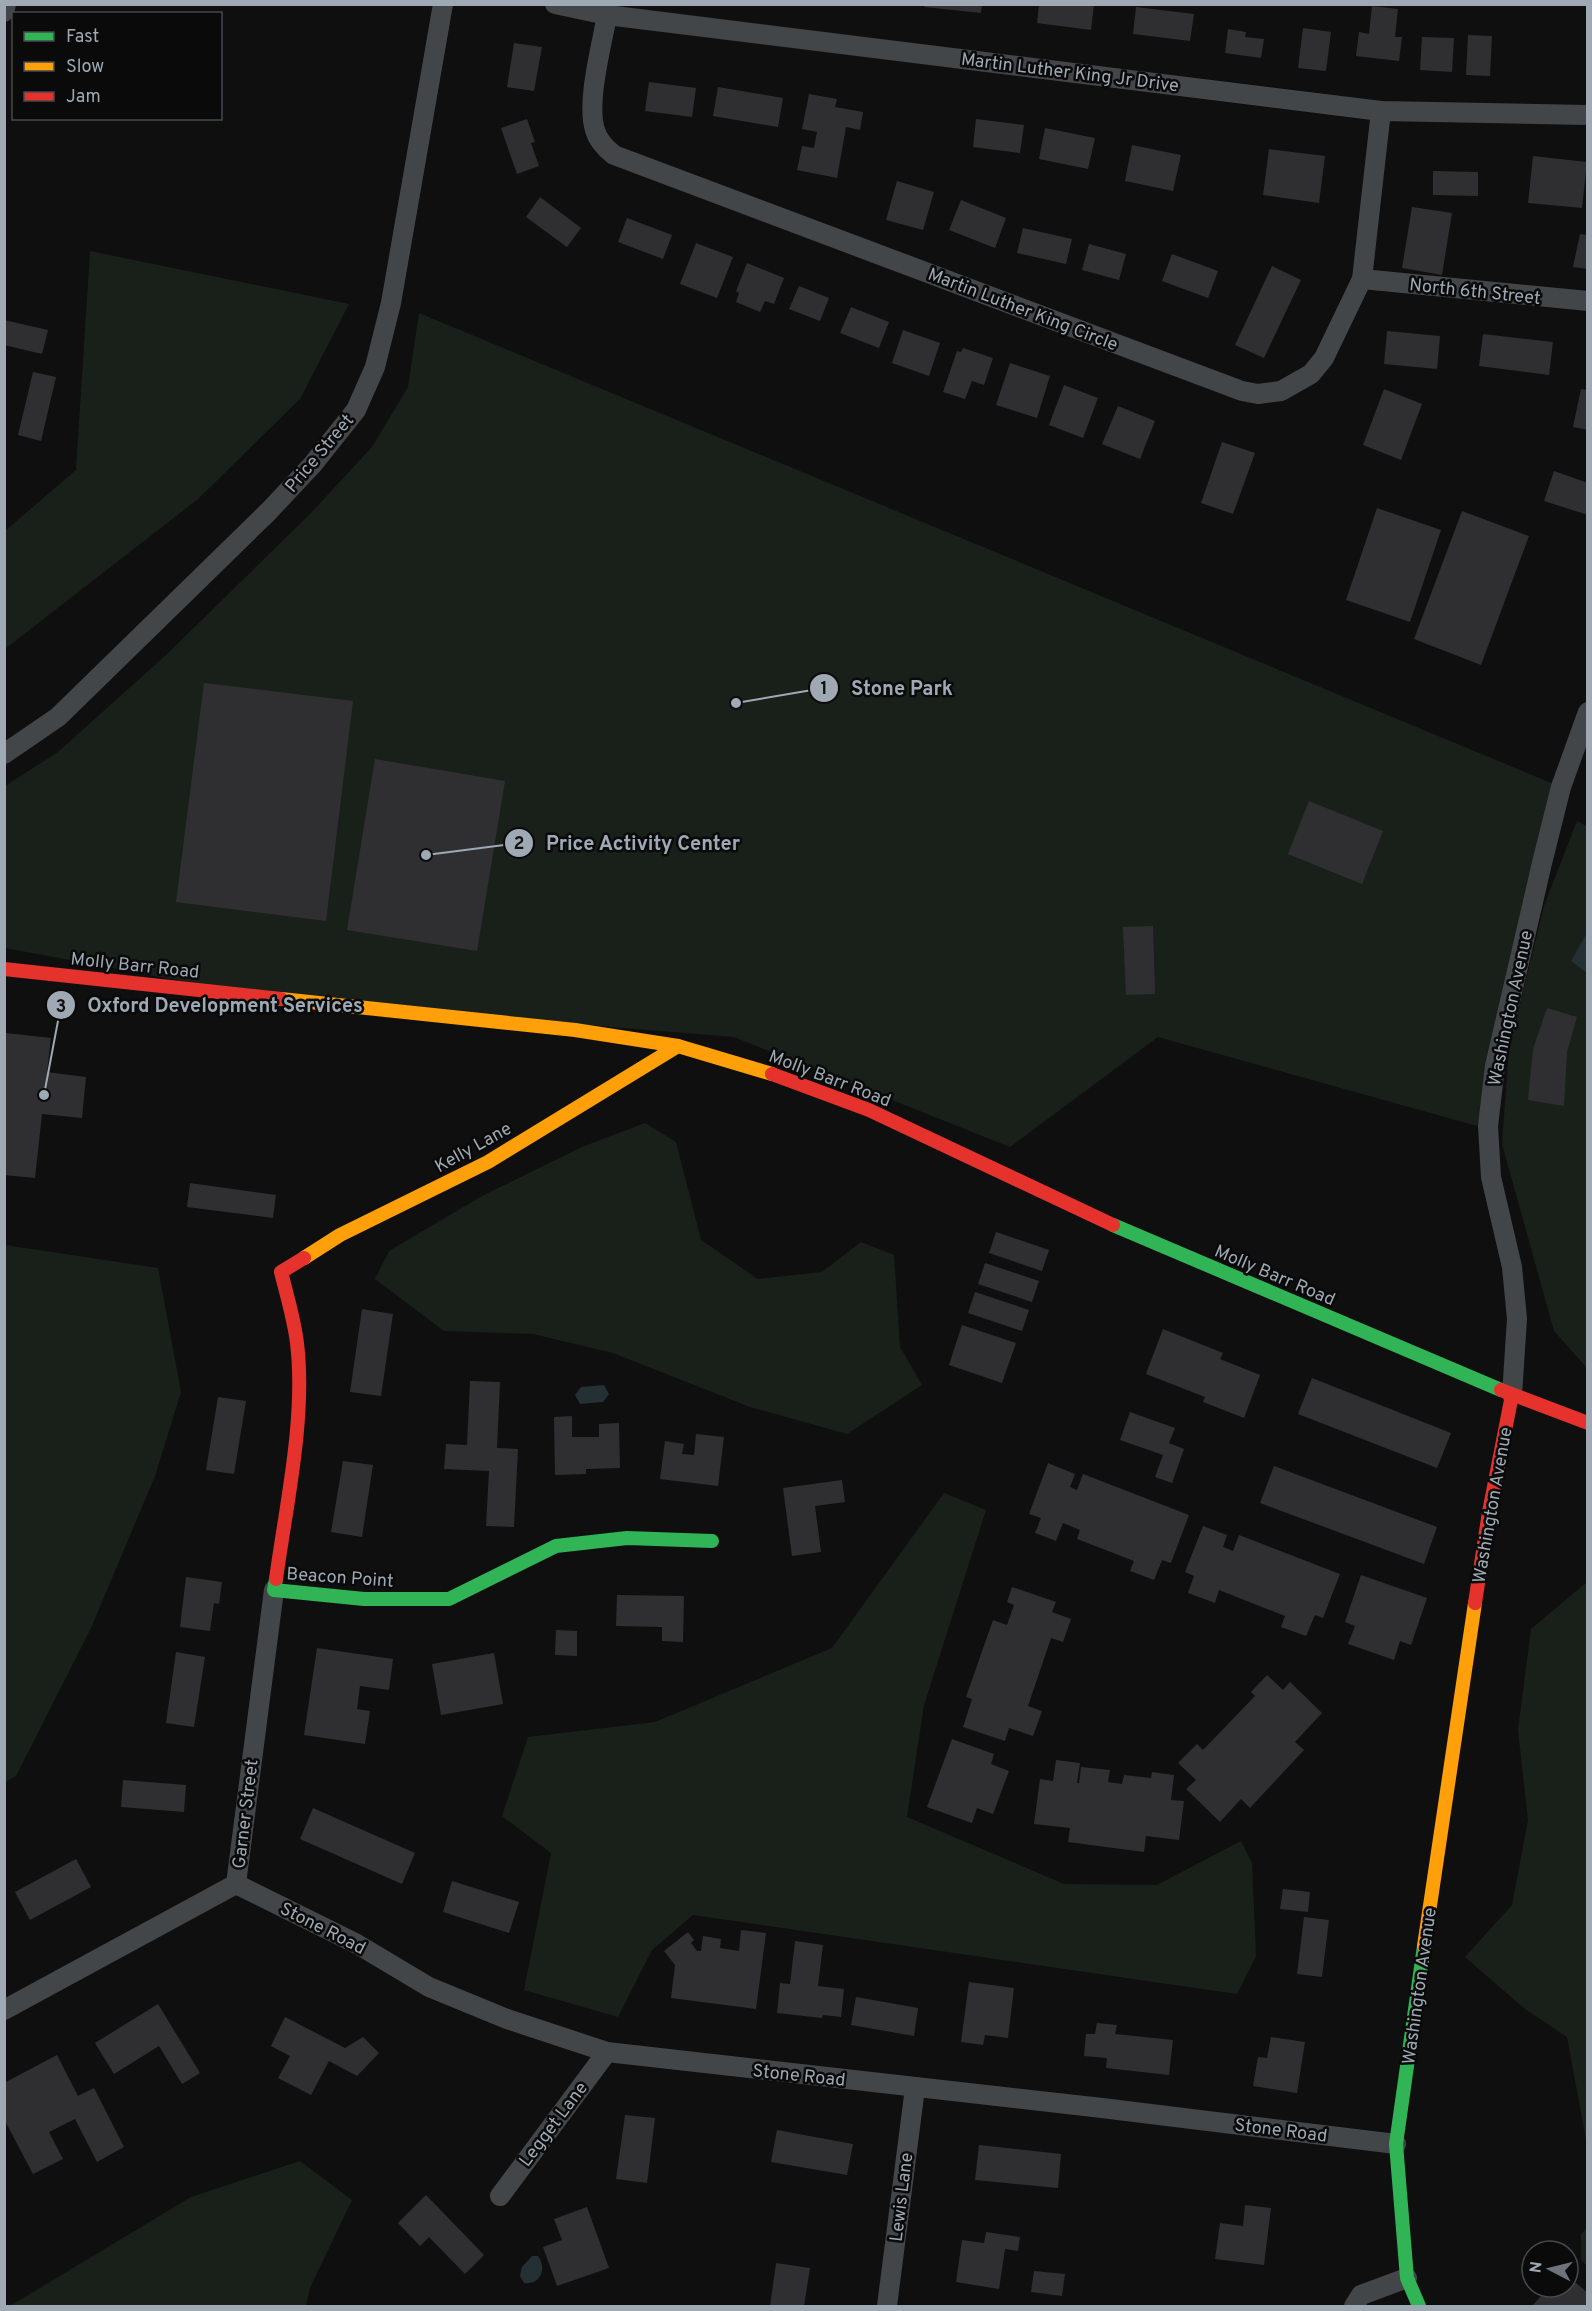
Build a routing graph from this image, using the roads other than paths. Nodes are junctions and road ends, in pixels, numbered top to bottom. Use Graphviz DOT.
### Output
graph roads {
  1 [pos="6,4"];
  2 [pos="443,4"];
  3 [pos="555,4"];
  4 [pos="4,12"];
  5 [pos="607,15"];
  6 [pos="1381,111"];
  7 [pos="1587,115"];
  8 [pos="1362,279"];
  9 [pos="1587,301"];
  10 [pos="1587,712"];
  11 [pos="4,754"];
  12 [pos="4,969"];
  13 [pos="678,1046"];
  14 [pos="281,1272"];
  15 [pos="1512,1395"];
  16 [pos="1587,1423"];
  17 [pos="712,1541"];
  18 [pos="274,1590"];
  19 [pos="236,1884"];
  20 [pos="4,2010"];
  21 [pos="607,2052"];
  22 [pos="915,2088"];
  23 [pos="1396,2144"];
  24 [pos="500,2196"];
  25 [pos="1407,2278"];
  26 [pos="887,2307"];
  27 [pos="1354,2307"];
  28 [pos="1419,2307"];
  1 -- 4 [label="street"];
  2 -- 11 [label="street, Price Street"];
  3 -- 5 [label="street, Martin Luther King Jr Drive"];
  5 -- 6 [label="street, Martin Luther King Jr Drive"];
  5 -- 8 [label="street, Martin Luther King Circle"];
  6 -- 7 [label="street, Martin Luther King Jr Drive"];
  6 -- 8 [label="street, Martin Luther King Circle"];
  8 -- 9 [label="street, North 6th Street"];
  10 -- 15 [label="street, Washington Avenue"];
  12 -- 13 [label="street, Molly Barr Road"];
  13 -- 14 [label="street, Kelly Lane"];
  13 -- 15 [label="street, Molly Barr Road"];
  14 -- 18 [label="street, Beacon Point"];
  15 -- 16 [label="street, Molly Barr Road"];
  15 -- 23 [label="street, Washington Avenue"];
  17 -- 18 [label="street, Beacon Point"];
  18 -- 19 [label="street, Garner Street"];
  19 -- 20 [label="street, Garner Street"];
  19 -- 21 [label="street, Stone Road"];
  21 -- 22 [label="street, Stone Road"];
  21 -- 24 [label="street, Legget Lane"];
  22 -- 23 [label="street, Stone Road"];
  22 -- 26 [label="street, Lewis Lane"];
  23 -- 25 [label="street, Washington Avenue"];
  25 -- 27 [label="street"];
  25 -- 28 [label="street, Washington Avenue"];
}
